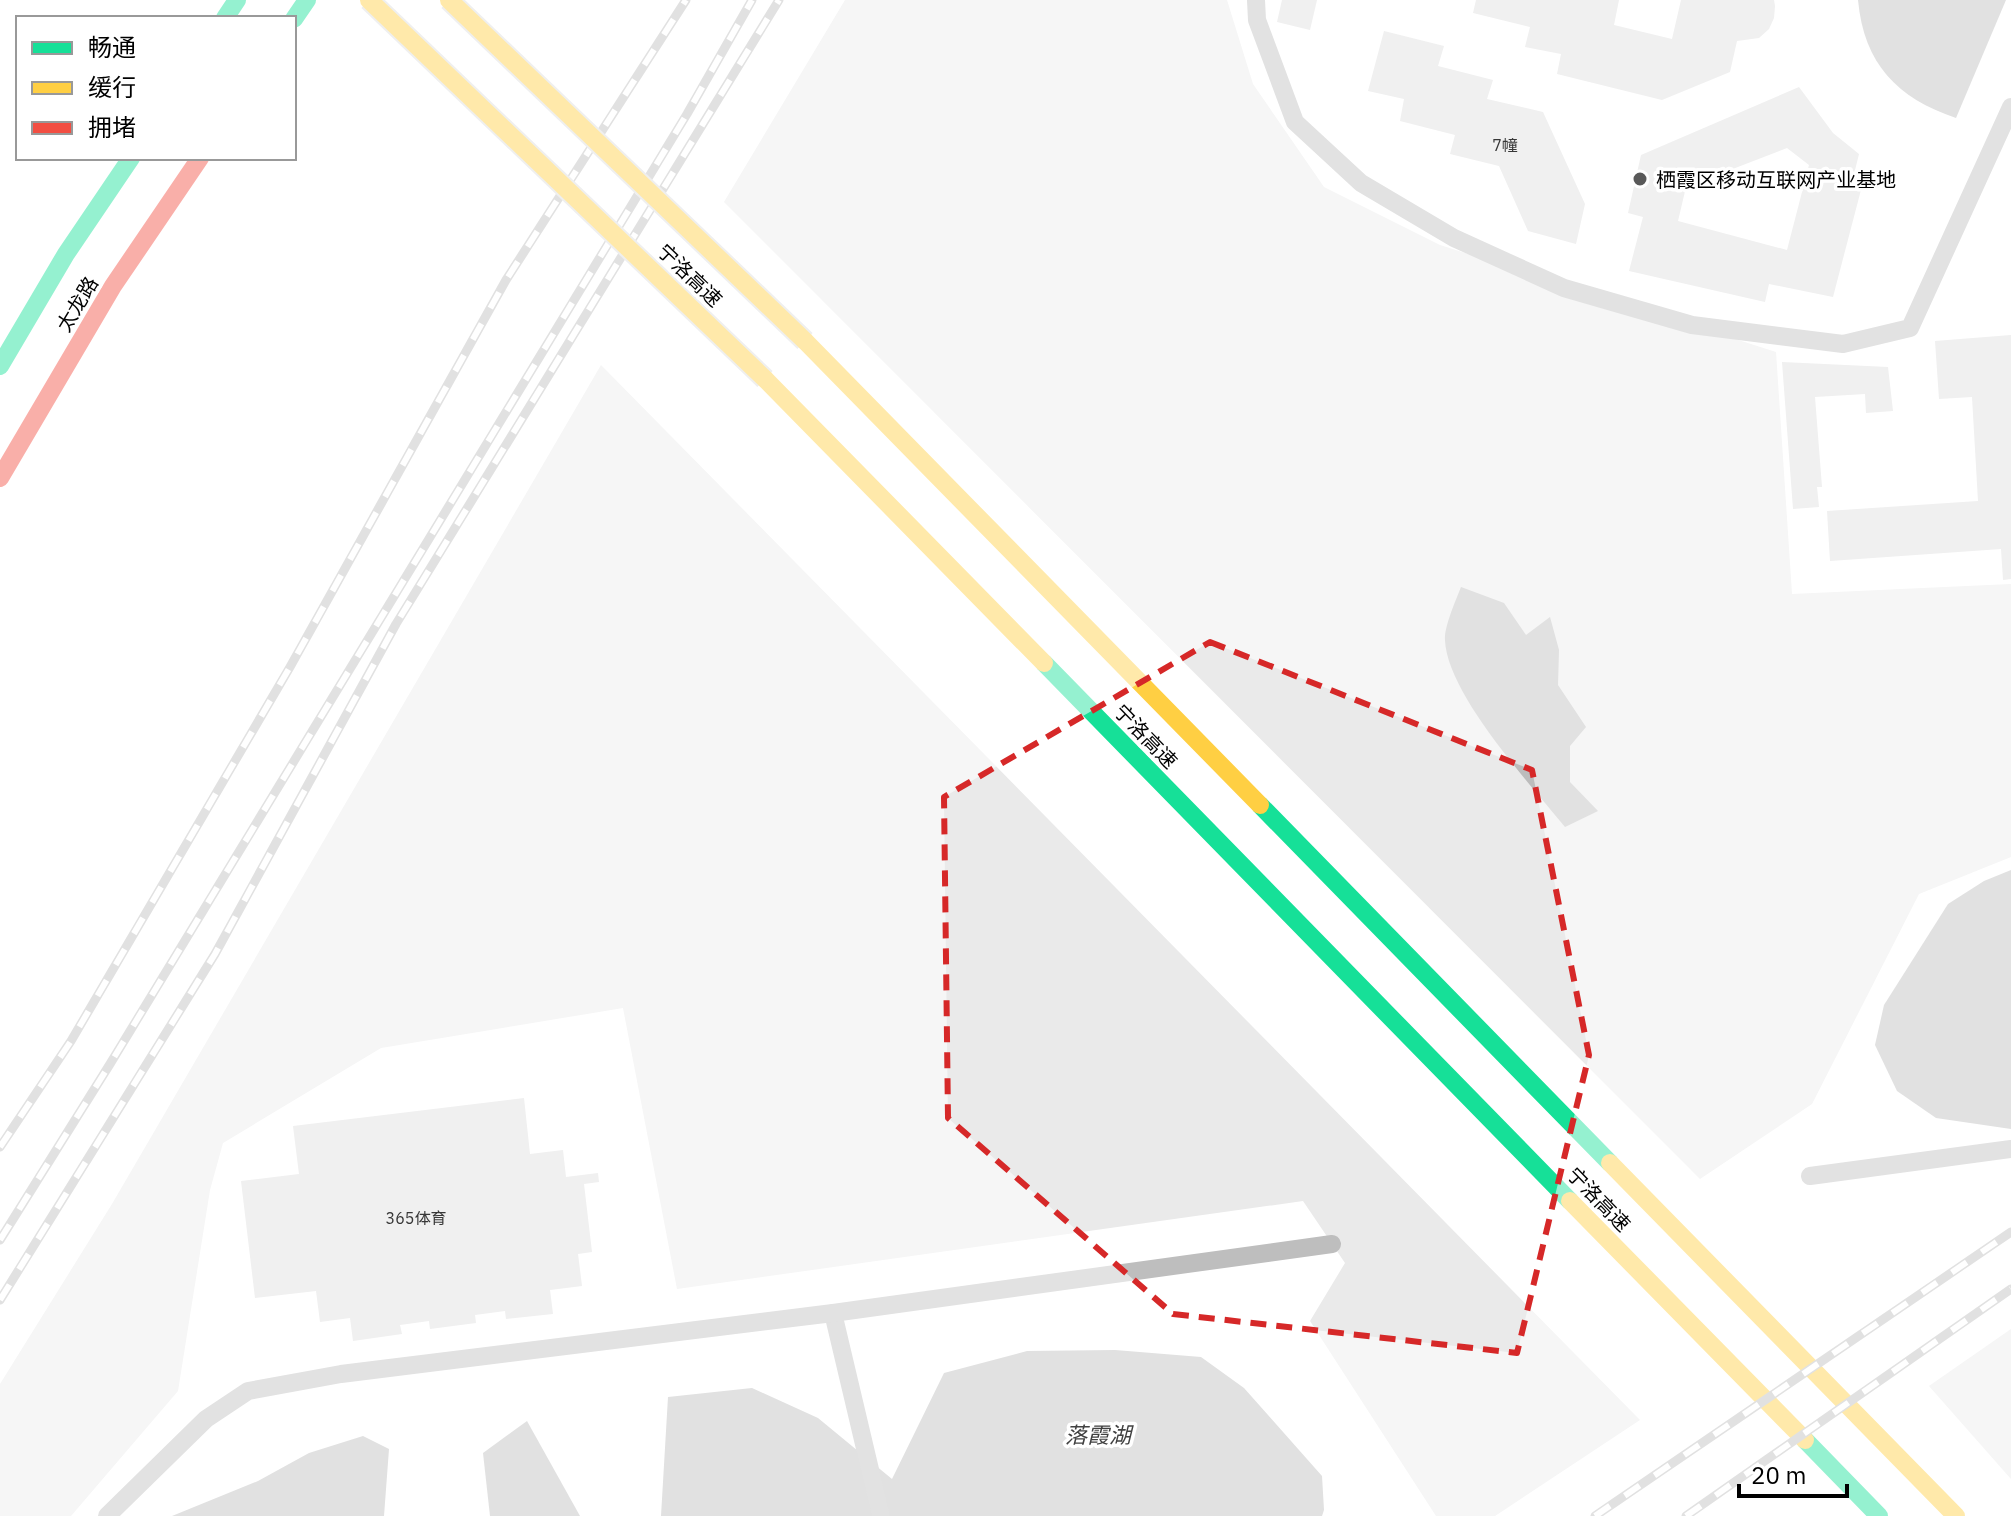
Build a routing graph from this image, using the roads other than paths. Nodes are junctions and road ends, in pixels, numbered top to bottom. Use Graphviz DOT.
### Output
graph roads {
  1 [pos="369,0"];
  2 [pos="449,0"];
  3 [pos="1256,0"];
  4 [pos="2011,107"];
  5 [pos="130,160"];
  6 [pos="199,160"];
  7 [pos="0,366"];
  8 [pos="0,478"];
  9 [pos="2011,1149"];
  10 [pos="1810,1176"];
  11 [pos="1332,1244"];
  12 [pos="833,1313"];
  13 [pos="107,1516"];
  14 [pos="881,1516"];
  15 [pos="1879,1516"];
  16 [pos="1956,1516"];
  1 -- 15 [label="main road, 宁洛高速, bridge"];
  2 -- 16 [label="main road, 宁洛高速, bridge"];
  3 -- 4 [label="lane"];
  5 -- 7 [label="main road, 太龙路"];
  6 -- 8 [label="main road, 太龙路"];
  9 -- 10 [label="lane"];
  11 -- 12 [label="lane"];
  12 -- 13 [label="lane"];
  12 -- 14 [label="lane"];
}
